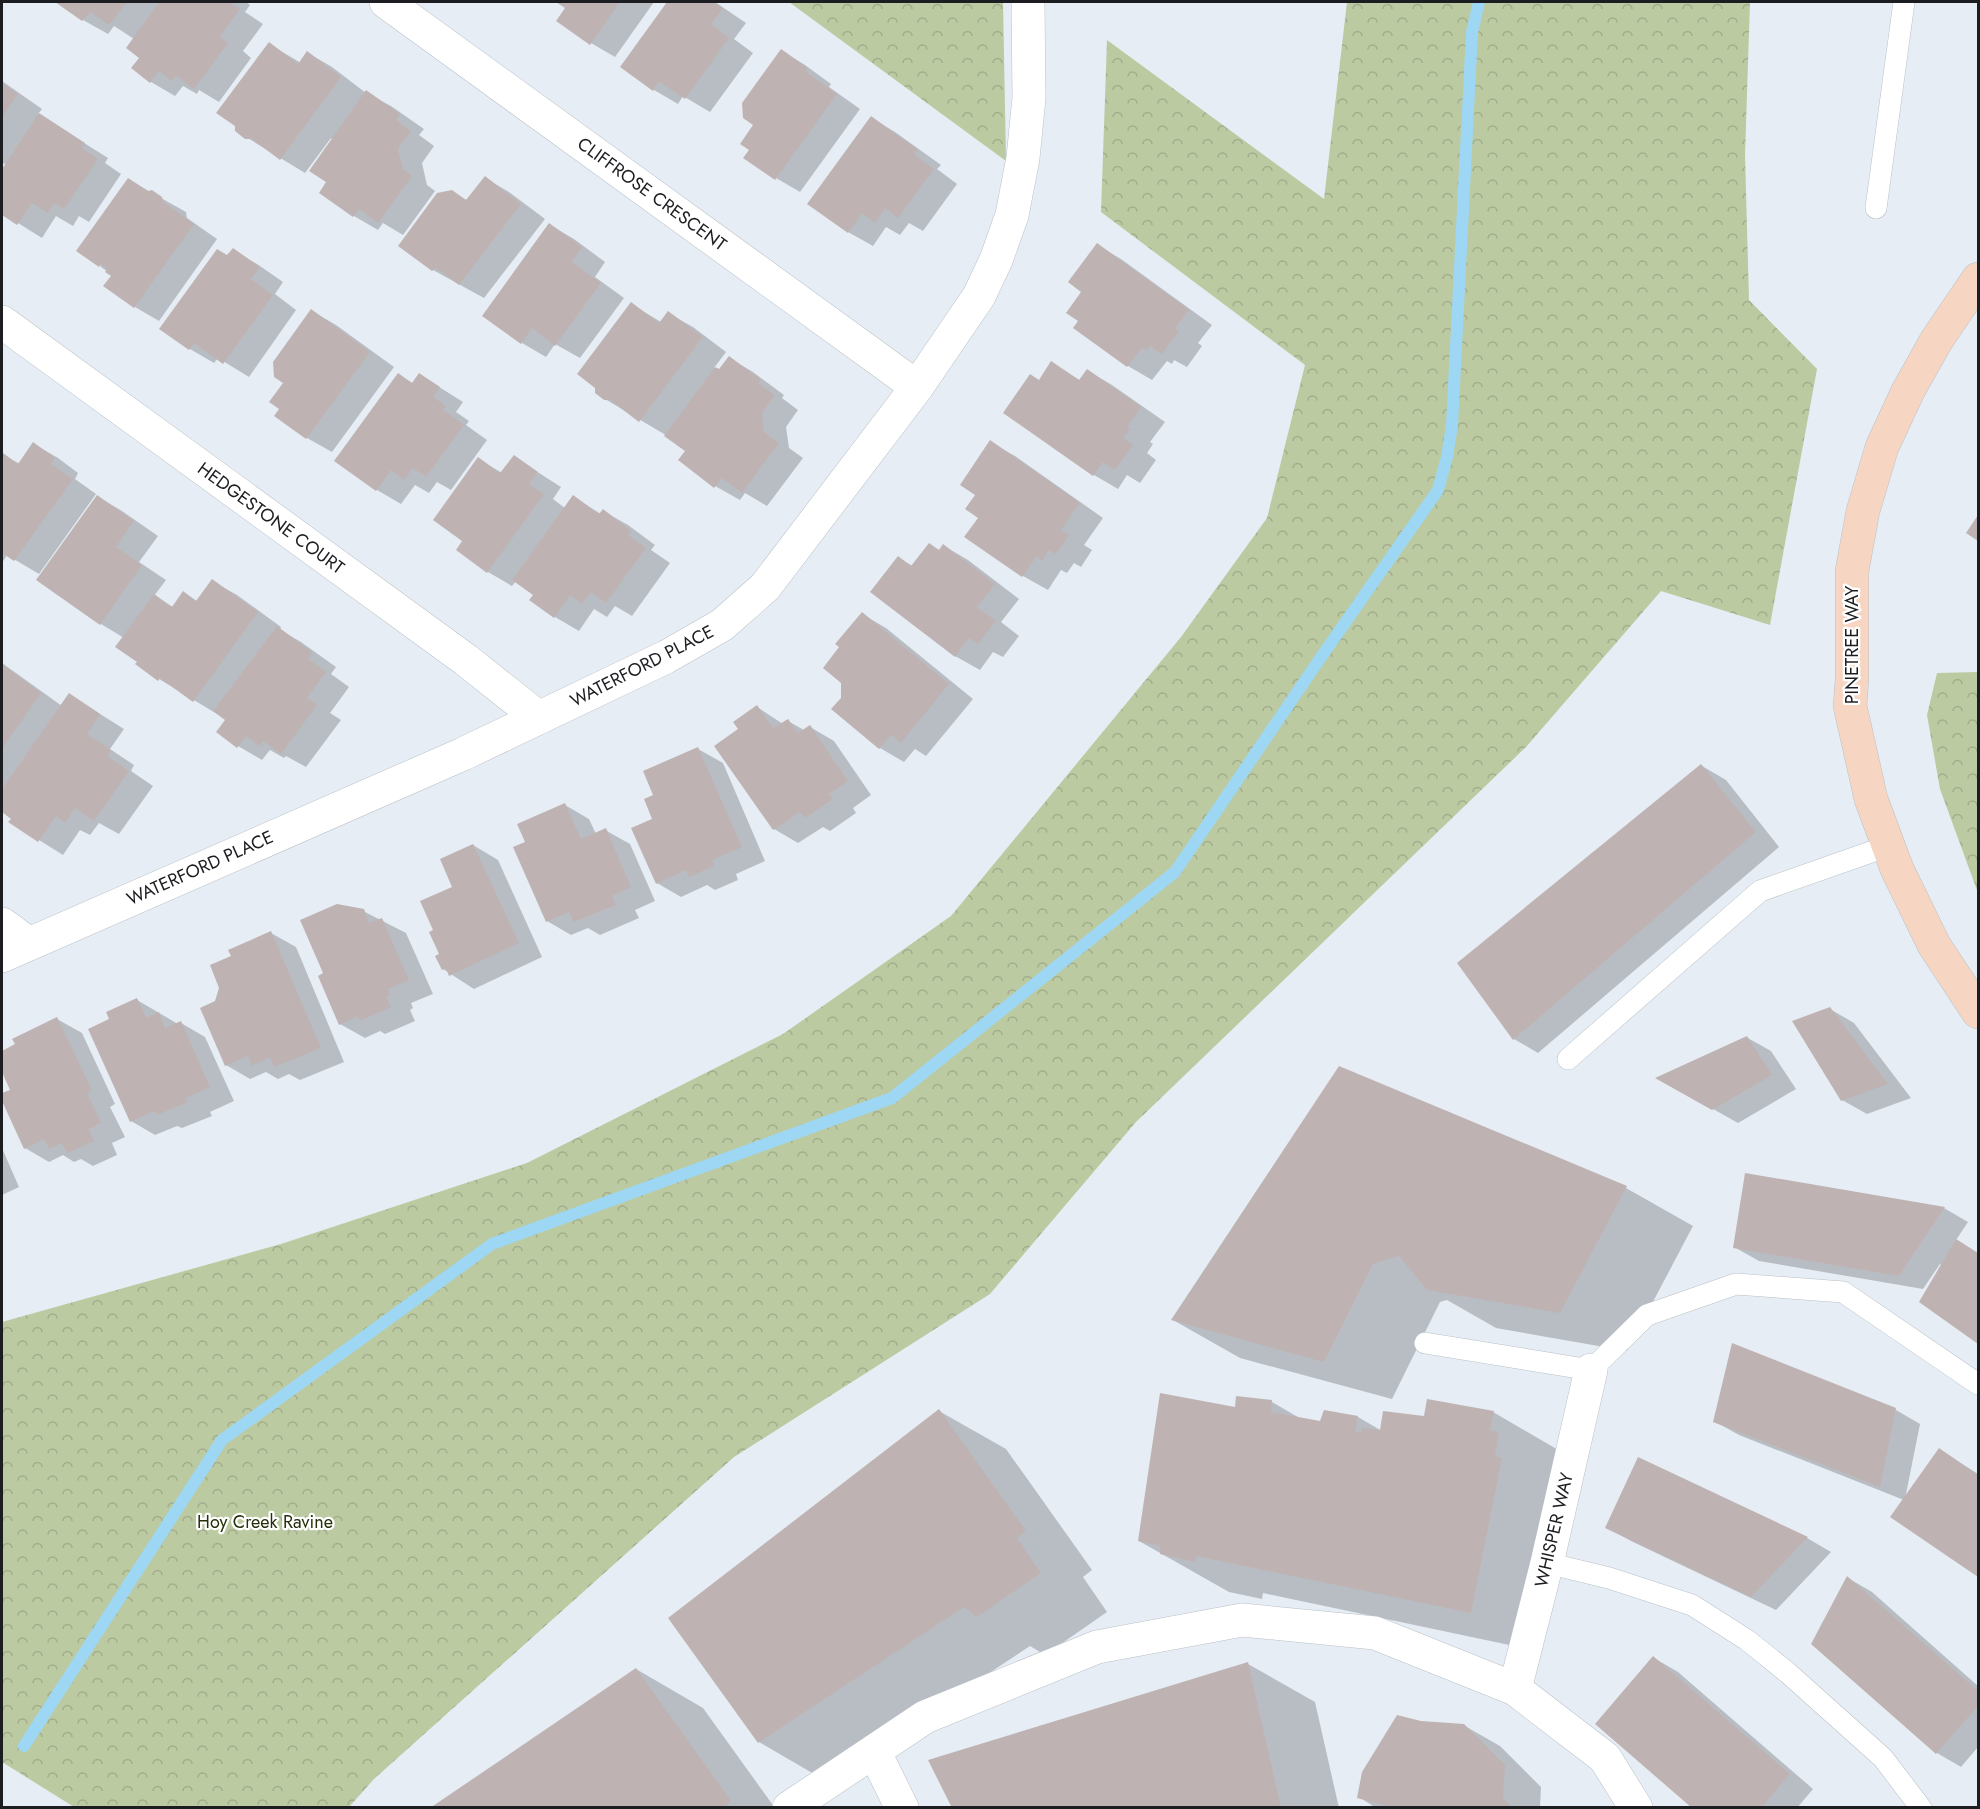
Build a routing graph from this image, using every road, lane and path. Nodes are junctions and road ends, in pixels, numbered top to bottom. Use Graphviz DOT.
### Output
graph roads {
  1 [pos="386,2"];
  2 [pos="1028,2"];
  3 [pos="1904,2"];
  4 [pos="1876,208"];
  5 [pos="1978,279"];
  6 [pos="2,322"];
  7 [pos="917,387"];
  8 [pos="539,718"];
  9 [pos="1888,846"];
  10 [pos="2,924"];
  11 [pos="15,950"];
  12 [pos="1978,1012"];
  13 [pos="1568,1059"];
  14 [pos="1425,1343"];
  15 [pos="1591,1370"];
  16 [pos="1978,1384"];
  17 [pos="1547,1563"];
  18 [pos="1515,1689"];
  19 [pos="874,1751"];
  20 [pos="789,1808"];
  21 [pos="902,1808"];
  22 [pos="1636,1808"];
  23 [pos="1921,1808"];
  1 -- 7 [label="street, CLIFFROSE CRESCENT"];
  2 -- 7 [label="street, WATERFORD PLACE"];
  3 -- 4 [label="lane"];
  5 -- 9 [label="main road, PINETREE WAY"];
  6 -- 8 [label="street, HEDGESTONE COURT"];
  7 -- 8 [label="street, WATERFORD PLACE"];
  8 -- 11 [label="street, WATERFORD PLACE"];
  9 -- 12 [label="main road, PINETREE WAY"];
  9 -- 13 [label="lane"];
  10 -- 11 [label="street"];
  14 -- 15 [label="lane"];
  15 -- 16 [label="lane"];
  15 -- 17 [label="street, WHISPER WAY"];
  17 -- 18 [label="street, WHISPER WAY"];
  17 -- 23 [label="lane"];
  18 -- 19 [label="street"];
  18 -- 22 [label="street"];
  19 -- 20 [label="street"];
  19 -- 21 [label="street"];
}
